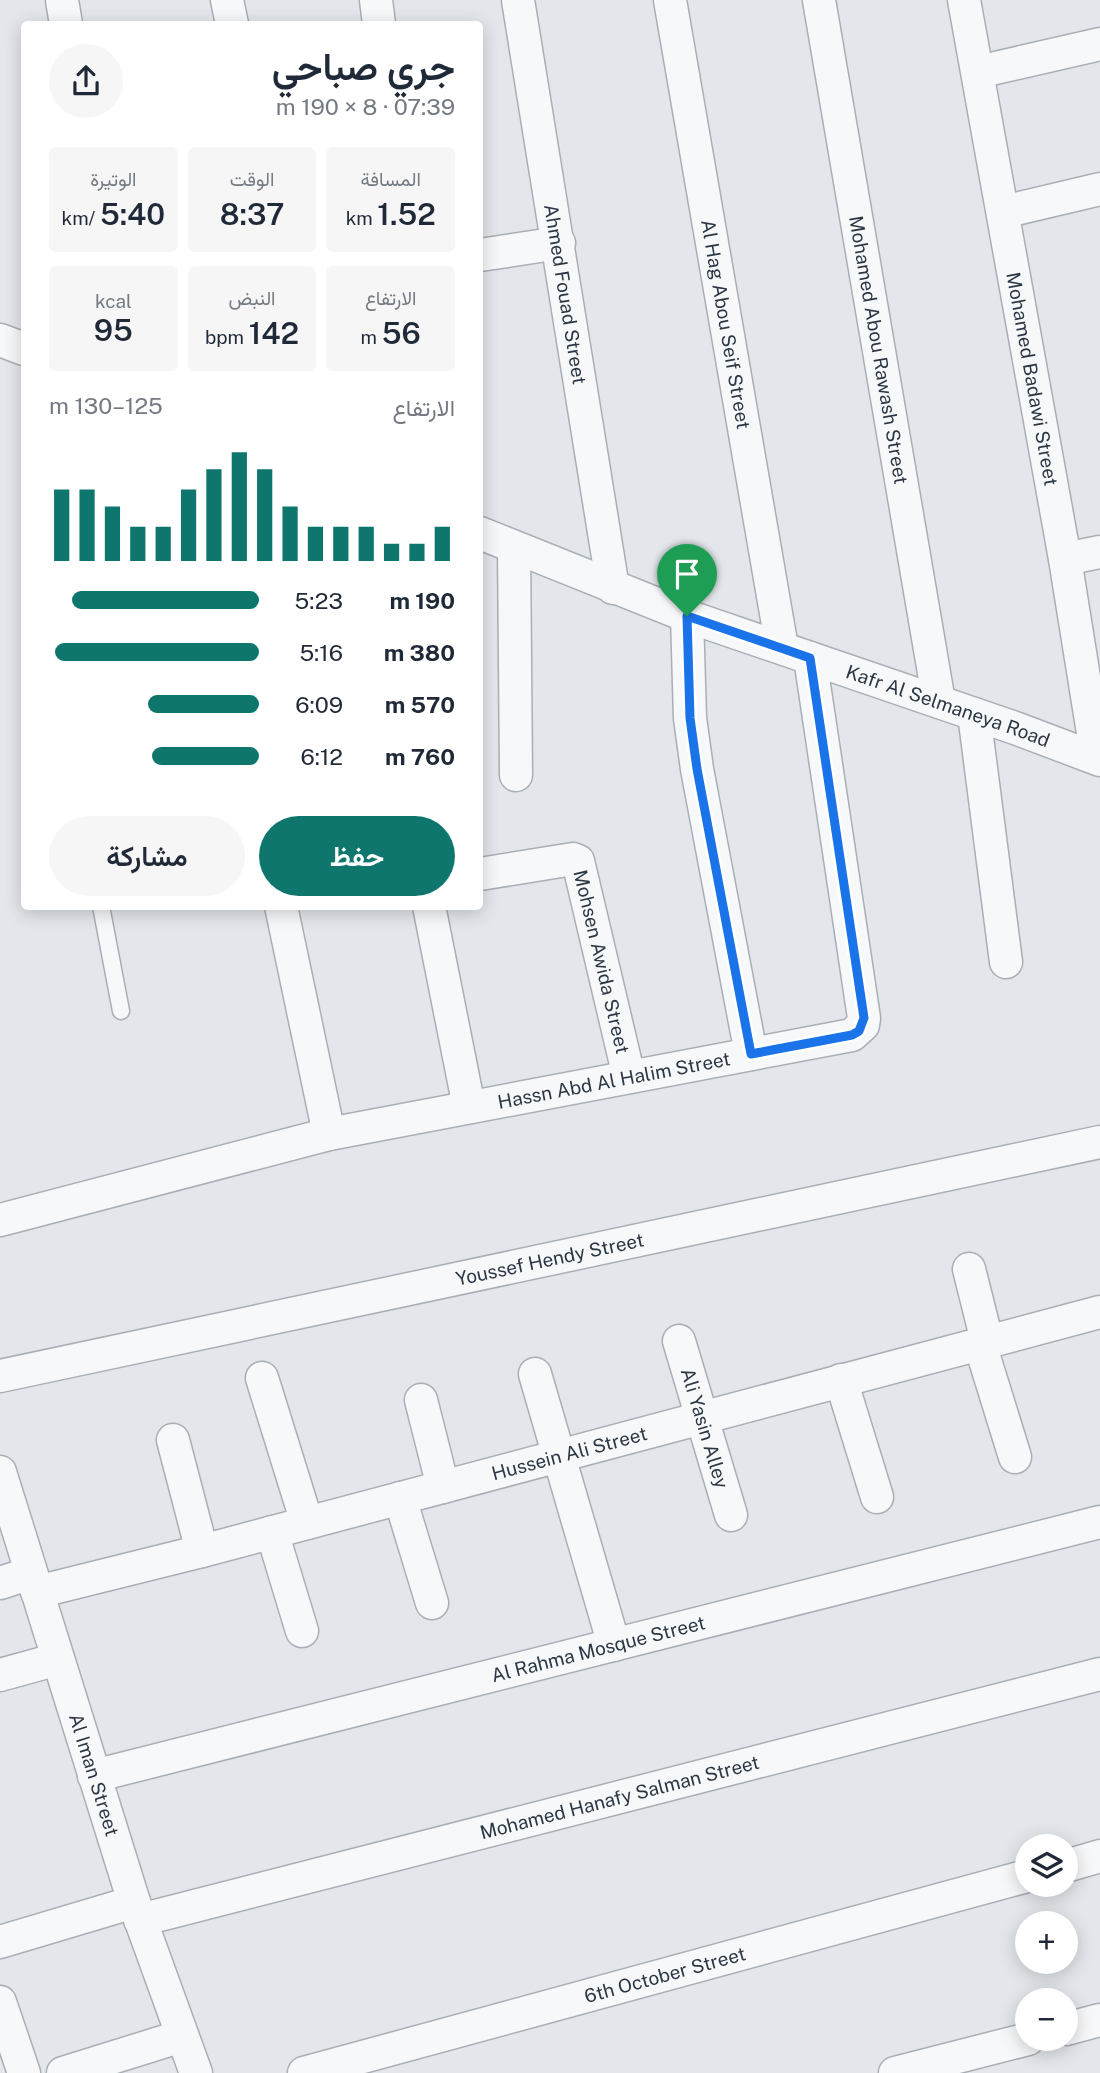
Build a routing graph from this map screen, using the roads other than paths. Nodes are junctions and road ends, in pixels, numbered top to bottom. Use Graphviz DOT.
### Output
graph roads {
  1 [pos="62,0"];
  2 [pos="227,0"];
  3 [pos="376,0"];
  4 [pos="518,0"];
  5 [pos="670,0"];
  6 [pos="818,0"];
  7 [pos="964,0"];
  8 [pos="66,21"];
  9 [pos="231,21"];
  10 [pos="379,21"];
  11 [pos="1100,44"];
  12 [pos="978,72"];
  13 [pos="1100,190"];
  14 [pos="1003,212"];
  15 [pos="559,243"];
  16 [pos="483,255"];
  17 [pos="0,340"];
  18 [pos="21,348"];
  19 [pos="483,534"];
  20 [pos="514,548"];
  21 [pos="1100,552"];
  22 [pos="1065,559"];
  23 [pos="613,588"];
  24 [pos="687,616"];
  25 [pos="796,653"];
  26 [pos="939,702"];
  27 [pos="974,714"];
  28 [pos="1098,759"];
  29 [pos="516,775"];
  30 [pos="483,874"];
  31 [pos="102,910"];
  32 [pos="282,910"];
  33 [pos="430,910"];
  34 [pos="1006,962"];
  35 [pos="121,1011"];
  36 [pos="751,1054"];
  37 [pos="629,1077"];
  38 [pos="469,1107"];
  39 [pos="329,1134"];
  40 [pos="1100,1142"];
  41 [pos="0,1220"];
  42 [pos="970,1269"];
  43 [pos="1100,1312"];
  44 [pos="679,1342"];
  45 [pos="984,1342"];
  46 [pos="535,1374"];
  47 [pos="0,1376"];
  48 [pos="262,1378"];
  49 [pos="841,1380"];
  50 [pos="421,1400"];
  51 [pos="702,1418"];
  52 [pos="173,1440"];
  53 [pos="558,1456"];
  54 [pos="1016,1457"];
  55 [pos="0,1472"];
  56 [pos="443,1487"];
  57 [pos="877,1497"];
  58 [pos="400,1498"];
  59 [pos="731,1516"];
  60 [pos="1100,1522"];
  61 [pos="307,1523"];
  62 [pos="272,1532"];
  63 [pos="202,1551"];
  64 [pos="0,1583"];
  65 [pos="34,1583"];
  66 [pos="432,1603"];
  67 [pos="302,1631"];
  68 [pos="614,1645"];
  69 [pos="58,1659"];
  70 [pos="1100,1674"];
  71 [pos="0,1675"];
  72 [pos="94,1776"];
  73 [pos="1100,1856"];
  74 [pos="1078,1862"];
  75 [pos="1015,1879"];
  76 [pos="137,1911"];
  77 [pos="0,1942"];
  78 [pos="0,2002"];
  79 [pos="1100,2020"];
  80 [pos="1078,2026"];
  81 [pos="182,2036"];
  82 [pos="1015,2042"];
  83 [pos="24,2073"];
  84 [pos="63,2073"];
  85 [pos="196,2073"];
  86 [pos="304,2073"];
  87 [pos="895,2073"];
  1 -- 8 [label="street"];
  2 -- 9 [label="street"];
  3 -- 10 [label="street"];
  4 -- 15 [label="street, Ahmed Fouad Street"];
  5 -- 25 [label="street, Al Hag Abou Seif Street"];
  6 -- 26 [label="street, Mohamed Abou Rawash Street"];
  7 -- 12 [label="street, Mohamed Badawi Street"];
  11 -- 12 [label="street"];
  12 -- 14 [label="street, Mohamed Badawi Street"];
  13 -- 14 [label="street"];
  14 -- 22 [label="street, Mohamed Badawi Street"];
  15 -- 16 [label="street"];
  15 -- 23 [label="street, Ahmed Fouad Street"];
  17 -- 18 [label="street"];
  19 -- 20 [label="street, Kafr Al Selmaneya Road"];
  20 -- 23 [label="street, Kafr Al Selmaneya Road"];
  20 -- 29 [label="street"];
  21 -- 22 [label="street"];
  22 -- 28 [label="street, Mohamed Badawi Street"];
  23 -- 24 [label="street, Kafr Al Selmaneya Road"];
  24 -- 25 [label="street, Kafr Al Selmaneya Road"];
  24 -- 36 [label="street"];
  25 -- 26 [label="street, Kafr Al Selmaneya Road"];
  25 -- 36 [label="street, Hassn Abd Al Halim Street"];
  26 -- 27 [label="street, Kafr Al Selmaneya Road"];
  27 -- 28 [label="street, Kafr Al Selmaneya Road"];
  27 -- 34 [label="street"];
  30 -- 37 [label="street, Mohsen Awida Street"];
  31 -- 35 [label="lane"];
  32 -- 39 [label="street"];
  33 -- 38 [label="street"];
  36 -- 37 [label="street, Hassn Abd Al Halim Street"];
  37 -- 38 [label="street, Hassn Abd Al Halim Street"];
  38 -- 39 [label="street, Hassn Abd Al Halim Street"];
  39 -- 41 [label="street, Hassn Abd Al Halim Street"];
  40 -- 47 [label="street, Youssef Hendy Street"];
  42 -- 45 [label="street"];
  43 -- 45 [label="street, Hussein Ali Street"];
  44 -- 51 [label="street, Ali Yasin Alley"];
  45 -- 49 [label="street, Hussein Ali Street"];
  45 -- 54 [label="street"];
  46 -- 53 [label="street"];
  48 -- 61 [label="street"];
  49 -- 51 [label="street, Hussein Ali Street"];
  49 -- 57 [label="street"];
  50 -- 56 [label="street"];
  51 -- 53 [label="street, Hussein Ali Street"];
  51 -- 59 [label="street, Ali Yasin Alley"];
  52 -- 63 [label="street"];
  53 -- 56 [label="street, Hussein Ali Street"];
  53 -- 68 [label="street"];
  55 -- 65 [label="street, Al Iman Street"];
  56 -- 58 [label="street, Hussein Ali Street"];
  58 -- 61 [label="street, Hussein Ali Street"];
  58 -- 66 [label="street"];
  60 -- 68 [label="street, Al Rahma Mosque Street"];
  61 -- 62 [label="street, Hussein Ali Street"];
  62 -- 63 [label="street, Hussein Ali Street"];
  62 -- 67 [label="street"];
  63 -- 65 [label="street, Hussein Ali Street"];
  64 -- 65 [label="street, Hussein Ali Street"];
  65 -- 69 [label="street, Al Iman Street"];
  68 -- 72 [label="street, Al Rahma Mosque Street"];
  69 -- 71 [label="street"];
  69 -- 72 [label="street, Al Iman Street"];
  70 -- 76 [label="street, Mohamed Hanafy Salman Street"];
  72 -- 76 [label="street, Al Iman Street"];
  73 -- 74 [label="street"];
  75 -- 86 [label="street, 6th October Street"];
  76 -- 77 [label="street, Mohamed Hanafy Salman Street"];
  76 -- 81 [label="street, Al Iman Street"];
  78 -- 83 [label="street"];
  79 -- 80 [label="street"];
  81 -- 84 [label="street"];
  81 -- 85 [label="street, Al Iman Street"];
  82 -- 87 [label="street"];
}
